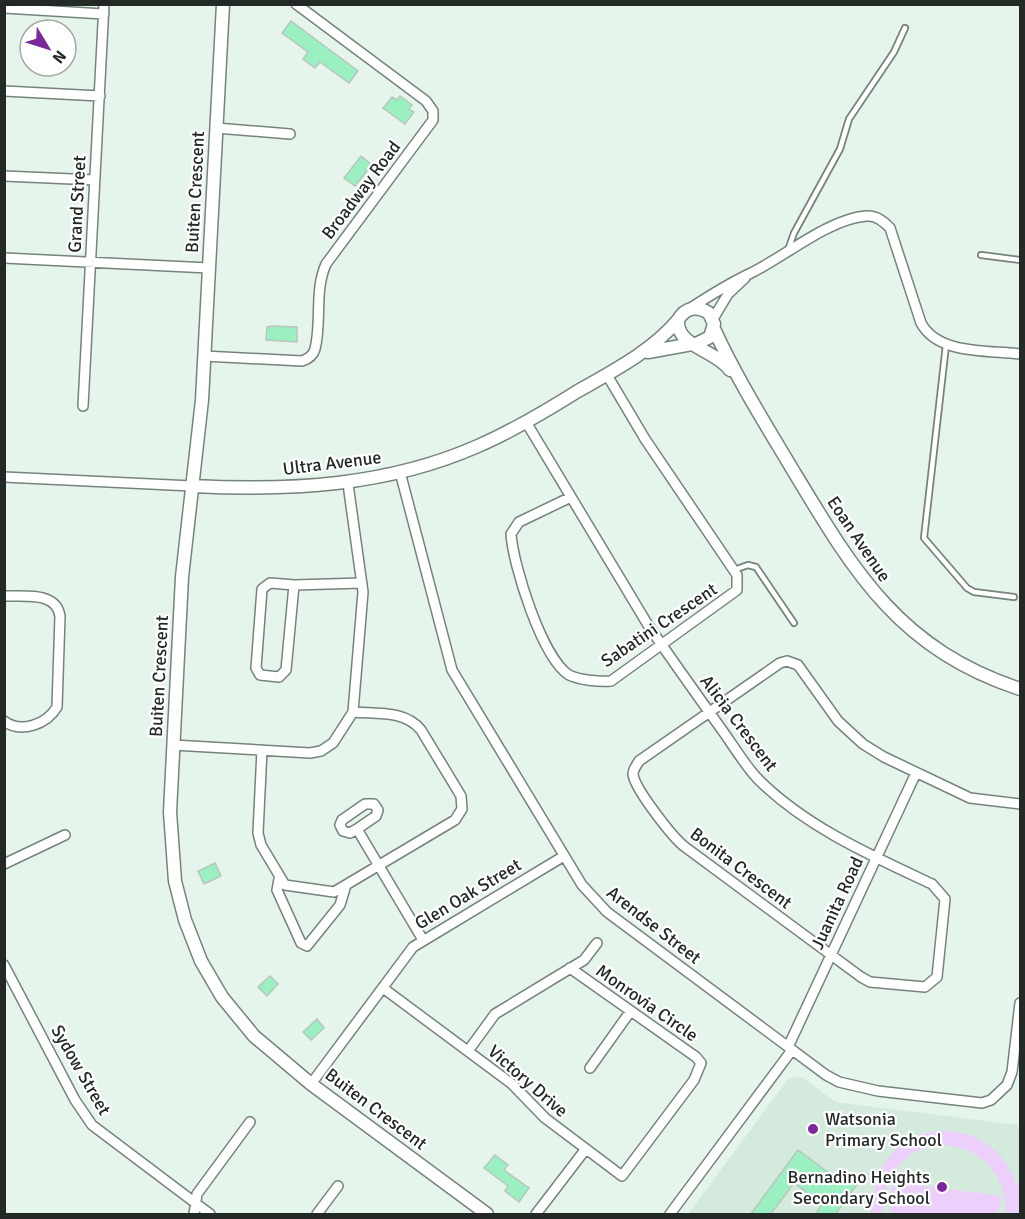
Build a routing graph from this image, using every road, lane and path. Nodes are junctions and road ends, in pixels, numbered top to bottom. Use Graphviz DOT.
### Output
graph roads {
  1 [pos="223,4"];
  2 [pos="296,4"];
  3 [pos="4,8"];
  4 [pos="104,9"];
  5 [pos="905,28"];
  6 [pos="4,91"];
  7 [pos="100,96"];
  8 [pos="216,128"];
  9 [pos="290,134"];
  10 [pos="4,176"];
  11 [pos="95,180"];
  12 [pos="788,250"];
  13 [pos="981,255"];
  14 [pos="4,258"];
  15 [pos="1020,260"];
  16 [pos="91,262"];
  17 [pos="209,268"];
  18 [pos="749,274"];
  19 [pos="688,309"];
  20 [pos="678,320"];
  21 [pos="713,324"];
  22 [pos="694,344"];
  23 [pos="946,345"];
  24 [pos="1020,354"];
  25 [pos="204,356"];
  26 [pos="635,357"];
  27 [pos="607,375"];
  28 [pos="741,384"];
  29 [pos="83,406"];
  30 [pos="526,422"];
  31 [pos="400,472"];
  32 [pos="4,477"];
  33 [pos="348,484"];
  34 [pos="192,486"];
  35 [pos="571,497"];
  36 [pos="734,570"];
  37 [pos="362,583"];
  38 [pos="294,585"];
  39 [pos="4,596"];
  40 [pos="1014,597"];
  41 [pos="794,623"];
  42 [pos="662,645"];
  43 [pos="1020,689"];
  44 [pos="353,712"];
  45 [pos="710,712"];
  46 [pos="4,721"];
  47 [pos="173,745"];
  48 [pos="262,750"];
  49 [pos="916,773"];
  50 [pos="1020,804"];
  51 [pos="357,829"];
  52 [pos="65,835"];
  53 [pos="564,856"];
  54 [pos="876,858"];
  55 [pos="4,864"];
  56 [pos="379,865"];
  57 [pos="279,879"];
  58 [pos="345,885"];
  59 [pos="423,940"];
  60 [pos="597,943"];
  61 [pos="831,955"];
  62 [pos="4,965"];
  63 [pos="570,968"];
  64 [pos="383,988"];
  65 [pos="1020,1003"];
  66 [pos="630,1012"];
  67 [pos="790,1048"];
  68 [pos="468,1051"];
  69 [pos="590,1068"];
  70 [pos="311,1084"];
  71 [pos="250,1122"];
  72 [pos="585,1150"];
  73 [pos="338,1186"];
  74 [pos="196,1204"];
  75 [pos="194,1215"];
  76 [pos="210,1215"];
  77 [pos="317,1215"];
  78 [pos="487,1215"];
  79 [pos="536,1215"];
  80 [pos="670,1215"];
  1 -- 8 [label="street, Buiten Crescent"];
  2 -- 25 [label="street, Broadway Road"];
  3 -- 4 [label="street"];
  4 -- 7 [label="street, Grand Street"];
  5 -- 12 [label="lane"];
  6 -- 7 [label="street"];
  7 -- 11 [label="street, Grand Street"];
  8 -- 9 [label="street"];
  8 -- 17 [label="street, Buiten Crescent"];
  10 -- 11 [label="street"];
  11 -- 16 [label="street, Grand Street"];
  12 -- 18 [label="street"];
  12 -- 23 [label="street"];
  13 -- 15 [label="lane"];
  14 -- 16 [label="street"];
  16 -- 17 [label="street"];
  16 -- 29 [label="street, Grand Street"];
  17 -- 25 [label="street, Buiten Crescent"];
  18 -- 19 [label="street"];
  18 -- 21 [label="street"];
  19 -- 20 [label="street"];
  19 -- 21 [label="street"];
  20 -- 22 [label="street"];
  20 -- 26 [label="street, Ultra Avenue"];
  21 -- 22 [label="street"];
  21 -- 28 [label="street, Eoan Avenue"];
  22 -- 26 [label="street, Ultra Avenue"];
  22 -- 28 [label="street, Eoan Avenue"];
  23 -- 24 [label="street"];
  23 -- 40 [label="lane"];
  25 -- 34 [label="street, Buiten Crescent"];
  26 -- 27 [label="street, Ultra Avenue"];
  27 -- 30 [label="street, Ultra Avenue"];
  27 -- 36 [label="street, Sabatini Crescent"];
  28 -- 43 [label="street, Eoan Avenue"];
  30 -- 31 [label="street, Ultra Avenue"];
  30 -- 35 [label="street, Alicia Crescent"];
  31 -- 33 [label="street, Ultra Avenue"];
  31 -- 53 [label="street, Arendse Street"];
  32 -- 34 [label="street, Ultra Avenue"];
  33 -- 34 [label="street, Ultra Avenue"];
  33 -- 37 [label="street"];
  34 -- 47 [label="street, Buiten Crescent"];
  35 -- 42 [label="street, Alicia Crescent"];
  35 -- 42 [label="street, Sabatini Crescent"];
  36 -- 41 [label="lane"];
  36 -- 42 [label="street, Sabatini Crescent"];
  37 -- 38 [label="street"];
  37 -- 44 [label="street"];
  38 -- 38 [label="street"];
  39 -- 46 [label="street"];
  42 -- 45 [label="street, Alicia Crescent"];
  44 -- 48 [label="street"];
  44 -- 56 [label="street"];
  45 -- 49 [label="street, Bonita Crescent"];
  45 -- 54 [label="street, Alicia Crescent"];
  45 -- 61 [label="street, Bonita Crescent"];
  47 -- 48 [label="street"];
  47 -- 70 [label="street, Buiten Crescent"];
  48 -- 57 [label="street"];
  49 -- 50 [label="street, Bonita Crescent"];
  49 -- 54 [label="street, Juanita Road"];
  51 -- 56 [label="street"];
  52 -- 55 [label="street"];
  53 -- 59 [label="street, Glen Oak Street"];
  53 -- 67 [label="street, Arendse Street"];
  54 -- 61 [label="street, Juanita Road"];
  54 -- 61 [label="street, Alicia Crescent"];
  56 -- 58 [label="street"];
  56 -- 59 [label="street"];
  57 -- 58 [label="street"];
  57 -- 58 [label="street"];
  59 -- 64 [label="street, Glen Oak Street"];
  60 -- 63 [label="street, Monrovia Circle"];
  61 -- 67 [label="street, Juanita Road"];
  62 -- 74 [label="street, Sydow Street"];
  63 -- 66 [label="street, Monrovia Circle"];
  63 -- 68 [label="street, Monrovia Circle"];
  64 -- 68 [label="street, Victory Drive"];
  64 -- 70 [label="street, Glen Oak Street"];
  65 -- 67 [label="street, Arendse Street"];
  66 -- 69 [label="street"];
  66 -- 72 [label="street, Monrovia Circle"];
  67 -- 80 [label="street, Juanita Road"];
  68 -- 72 [label="street, Victory Drive"];
  70 -- 78 [label="street, Buiten Crescent"];
  71 -- 74 [label="street"];
  72 -- 79 [label="street"];
  73 -- 77 [label="street"];
  74 -- 75 [label="street"];
  74 -- 76 [label="street, Sydow Street"];
}
